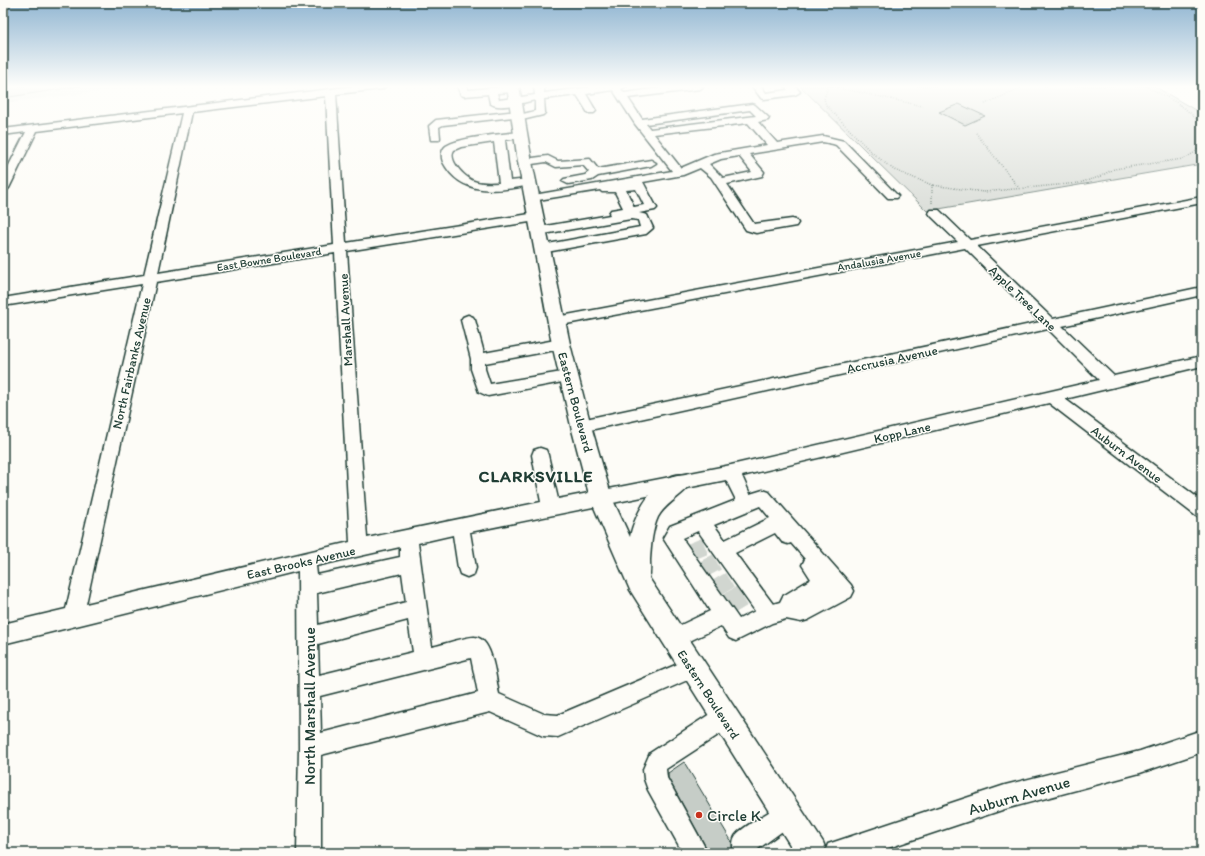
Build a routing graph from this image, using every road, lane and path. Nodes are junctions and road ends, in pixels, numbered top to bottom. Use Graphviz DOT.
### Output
graph roads {
  1 [pos="51,126"];
  2 [pos="184,126"];
  3 [pos="333,126"];
  4 [pos="434,126"];
  5 [pos="519,126"];
  6 [pos="642,126"];
  7 [pos="695,126"];
  8 [pos="757,126"];
  9 [pos="846,126"];
  10 [pos="33,128"];
  11 [pos="3,132"];
  12 [pos="647,132"];
  13 [pos="976,132"];
  14 [pos="520,135"];
  15 [pos="435,138"];
  16 [pos="499,138"];
  17 [pos="1202,144"];
  18 [pos="777,146"];
  19 [pos="741,152"];
  20 [pos="525,162"];
  21 [pos="651,163"];
  22 [pos="701,163"];
  23 [pos="595,172"];
  24 [pos="679,173"];
  25 [pos="720,182"];
  26 [pos="932,184"];
  27 [pos="506,185"];
  28 [pos="3,188"];
  29 [pos="619,188"];
  30 [pos="1019,188"];
  31 [pos="601,191"];
  32 [pos="892,196"];
  33 [pos="1202,200"];
  34 [pos="533,206"];
  35 [pos="608,208"];
  36 [pos="630,211"];
  37 [pos="935,213"];
  38 [pos="792,223"];
  39 [pos="967,244"];
  40 [pos="340,248"];
  41 [pos="541,249"];
  42 [pos="150,278"];
  43 [pos="1202,291"];
  44 [pos="3,302"];
  45 [pos="468,320"];
  46 [pos="556,321"];
  47 [pos="1050,325"];
  48 [pos="561,344"];
  49 [pos="478,359"];
  50 [pos="1202,361"];
  51 [pos="568,376"];
  52 [pos="1111,382"];
  53 [pos="1052,397"];
  54 [pos="581,426"];
  55 [pos="540,455"];
  56 [pos="731,472"];
  57 [pos="681,482"];
  58 [pos="602,498"];
  59 [pos="755,500"];
  60 [pos="551,508"];
  61 [pos="1202,511"];
  62 [pos="701,521"];
  63 [pos="460,526"];
  64 [pos="408,538"];
  65 [pos="359,548"];
  66 [pos="706,556"];
  67 [pos="308,560"];
  68 [pos="410,563"];
  69 [pos="467,568"];
  70 [pos="638,582"];
  71 [pos="724,584"];
  72 [pos="308,586"];
  73 [pos="733,603"];
  74 [pos="417,608"];
  75 [pos="777,612"];
  76 [pos="74,616"];
  77 [pos="3,634"];
  78 [pos="308,637"];
  79 [pos="673,639"];
  80 [pos="424,659"];
  81 [pos="692,668"];
  82 [pos="309,688"];
  83 [pos="490,701"];
  84 [pos="724,718"];
  85 [pos="1202,741"];
  86 [pos="310,747"];
  87 [pos="786,814"];
  88 [pos="310,853"];
  89 [pos="696,853"];
  90 [pos="746,853"];
  91 [pos="812,853"];
  92 [pos="837,853"];
  1 -- 10 [label="street"];
  2 -- 42 [label="street, North Fairbanks Avenue"];
  3 -- 40 [label="street, Marshall Avenue"];
  4 -- 15 [label="street"];
  5 -- 14 [label="main road, Eastern Boulevard"];
  6 -- 12 [label="street"];
  7 -- 12 [label="street"];
  8 -- 18 [label="street"];
  9 -- 26 [label="path"];
  10 -- 11 [label="street"];
  10 -- 28 [label="street"];
  12 -- 24 [label="street"];
  13 -- 30 [label="path"];
  14 -- 16 [label="street"];
  14 -- 20 [label="main road, Eastern Boulevard"];
  16 -- 27 [label="street"];
  16 -- 27 [label="street"];
  17 -- 30 [label="path"];
  18 -- 19 [label="street"];
  18 -- 32 [label="street"];
  19 -- 22 [label="street"];
  19 -- 25 [label="street"];
  20 -- 23 [label="street"];
  20 -- 34 [label="main road, Eastern Boulevard"];
  21 -- 23 [label="street"];
  22 -- 24 [label="street"];
  22 -- 25 [label="street"];
  23 -- 34 [label="street"];
  24 -- 34 [label="street"];
  25 -- 38 [label="street"];
  26 -- 30 [label="path"];
  26 -- 37 [label="path"];
  27 -- 34 [label="street"];
  29 -- 31 [label="street"];
  29 -- 36 [label="street"];
  29 -- 36 [label="street"];
  31 -- 34 [label="street"];
  31 -- 35 [label="street"];
  33 -- 39 [label="street, Andalusia Avenue"];
  34 -- 35 [label="street"];
  34 -- 40 [label="street, East Bowne Boulevard"];
  34 -- 41 [label="main road, Eastern Boulevard"];
  34 -- 41 [label="street"];
  35 -- 36 [label="street"];
  37 -- 39 [label="street, Apple Tree Lane"];
  39 -- 46 [label="street, Andalusia Avenue"];
  39 -- 47 [label="street, Apple Tree Lane"];
  40 -- 42 [label="street, East Bowne Boulevard"];
  40 -- 65 [label="street, Marshall Avenue"];
  41 -- 46 [label="main road, Eastern Boulevard"];
  42 -- 44 [label="street, East Bowne Boulevard"];
  42 -- 76 [label="street, North Fairbanks Avenue"];
  43 -- 47 [label="street, Accrusia Avenue"];
  45 -- 49 [label="street"];
  46 -- 48 [label="main road, Eastern Boulevard"];
  47 -- 52 [label="street, Apple Tree Lane"];
  47 -- 54 [label="street, Accrusia Avenue"];
  48 -- 49 [label="street"];
  48 -- 51 [label="main road, Eastern Boulevard"];
  49 -- 51 [label="street"];
  50 -- 52 [label="street, Kopp Lane"];
  51 -- 54 [label="main road, Eastern Boulevard"];
  52 -- 53 [label="street, Kopp Lane"];
  53 -- 56 [label="street, Kopp Lane"];
  53 -- 61 [label="street, Auburn Avenue"];
  54 -- 58 [label="main road, Eastern Boulevard"];
  55 -- 60 [label="street"];
  56 -- 57 [label="street, Kopp Lane"];
  56 -- 59 [label="street"];
  57 -- 58 [label="street, Kopp Lane"];
  57 -- 70 [label="main road"];
  58 -- 60 [label="street, East Brooks Avenue"];
  58 -- 70 [label="main road, Eastern Boulevard"];
  59 -- 62 [label="street"];
  59 -- 75 [label="street"];
  60 -- 63 [label="street, East Brooks Avenue"];
  62 -- 66 [label="street"];
  62 -- 66 [label="street"];
  63 -- 64 [label="street, East Brooks Avenue"];
  63 -- 69 [label="street"];
  64 -- 65 [label="street, East Brooks Avenue"];
  64 -- 68 [label="street"];
  65 -- 67 [label="street, East Brooks Avenue"];
  66 -- 71 [label="street"];
  66 -- 71 [label="street"];
  66 -- 75 [label="street"];
  67 -- 72 [label="street, North Marshall Avenue"];
  67 -- 76 [label="street, East Brooks Avenue"];
  68 -- 72 [label="street"];
  68 -- 74 [label="street"];
  70 -- 79 [label="main road, Eastern Boulevard"];
  71 -- 73 [label="street"];
  71 -- 73 [label="street"];
  72 -- 78 [label="street, North Marshall Avenue"];
  73 -- 75 [label="street"];
  73 -- 75 [label="street"];
  73 -- 79 [label="street"];
  74 -- 78 [label="street"];
  74 -- 80 [label="street"];
  76 -- 77 [label="street, East Brooks Avenue"];
  78 -- 82 [label="street, North Marshall Avenue"];
  79 -- 81 [label="main road, Eastern Boulevard"];
  80 -- 82 [label="street"];
  80 -- 83 [label="street"];
  81 -- 83 [label="street"];
  81 -- 84 [label="main road, Eastern Boulevard"];
  82 -- 86 [label="street, North Marshall Avenue"];
  83 -- 86 [label="street"];
  84 -- 87 [label="main road, Eastern Boulevard"];
  84 -- 89 [label="street"];
  85 -- 92 [label="street, Auburn Avenue"];
  86 -- 88 [label="street, North Marshall Avenue"];
  87 -- 90 [label="street"];
  87 -- 91 [label="main road, Eastern Boulevard"];
}
